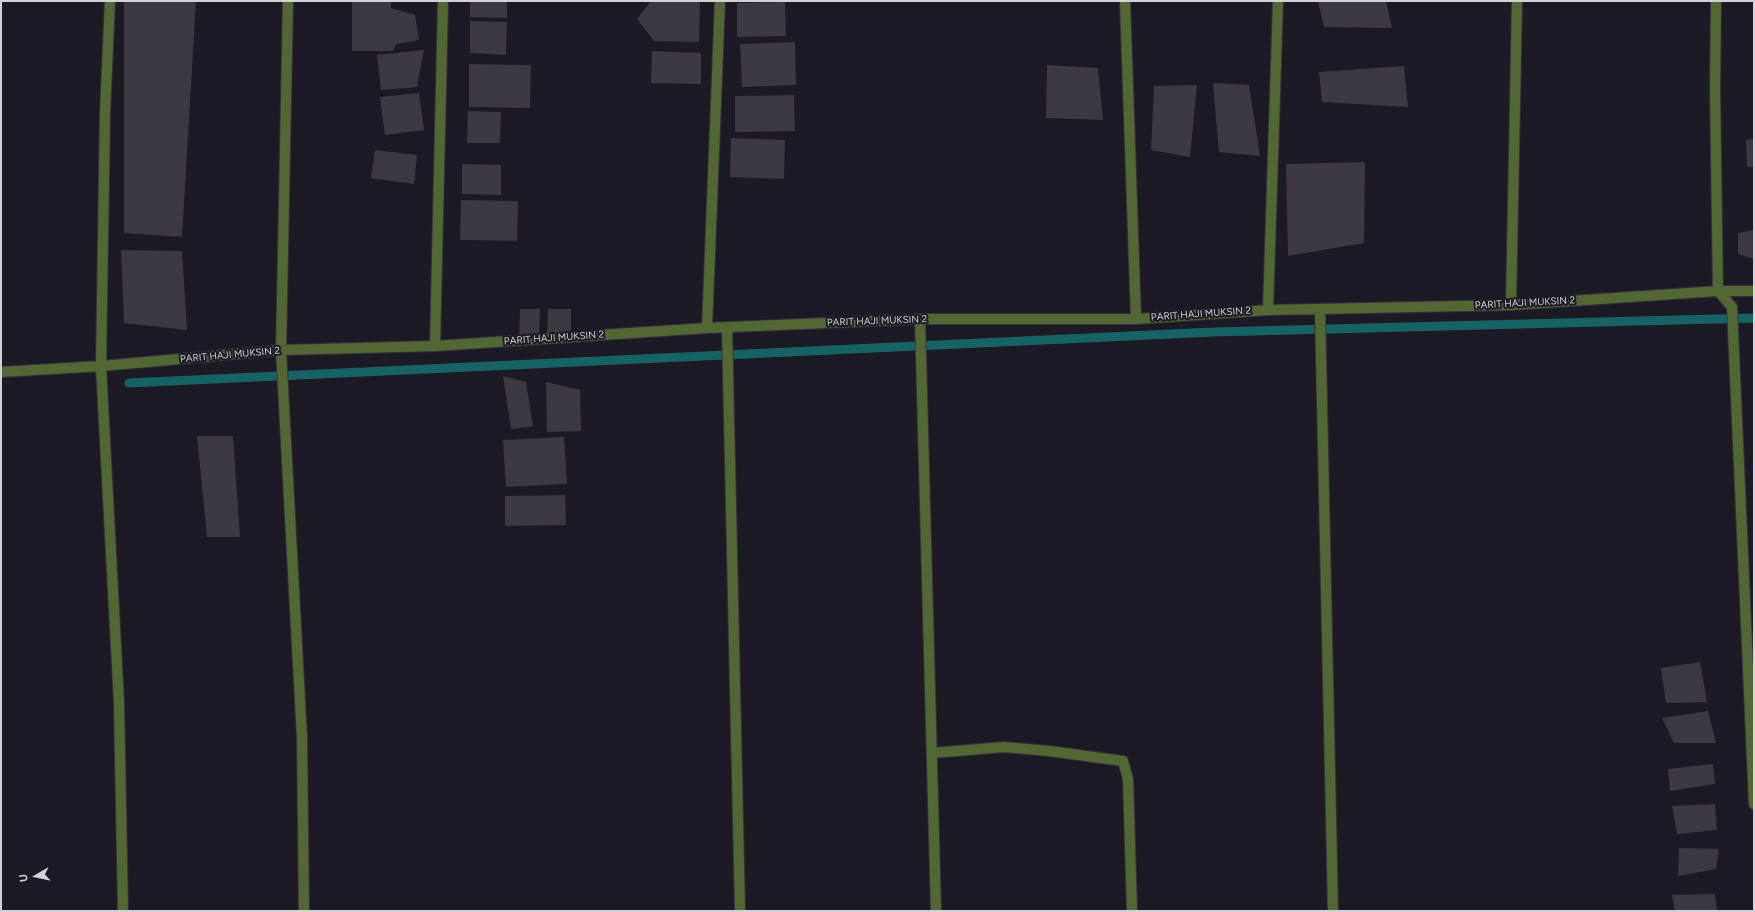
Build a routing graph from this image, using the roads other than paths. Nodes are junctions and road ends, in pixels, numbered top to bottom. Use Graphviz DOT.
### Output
graph roads {
  1 [pos="110,1"];
  2 [pos="288,1"];
  3 [pos="443,1"];
  4 [pos="720,1"];
  5 [pos="1125,1"];
  6 [pos="1278,1"];
  7 [pos="1516,1"];
  8 [pos="1716,1"];
  9 [pos="1718,291"];
  10 [pos="1754,291"];
  11 [pos="1511,305"];
  12 [pos="1320,309"];
  13 [pos="1268,310"];
  14 [pos="920,319"];
  15 [pos="1136,319"];
  16 [pos="707,328"];
  17 [pos="727,328"];
  18 [pos="435,346"];
  19 [pos="281,350"];
  20 [pos="101,366"];
  21 [pos="1,372"];
  22 [pos="932,753"];
  23 [pos="1754,804"];
  24 [pos="122,911"];
  25 [pos="304,911"];
  26 [pos="740,911"];
  27 [pos="936,911"];
  28 [pos="1132,911"];
  29 [pos="1333,911"];
  1 -- 20 [label="street"];
  2 -- 19 [label="street"];
  3 -- 18 [label="street"];
  4 -- 16 [label="street"];
  5 -- 15 [label="street"];
  6 -- 13 [label="street"];
  7 -- 11 [label="street"];
  8 -- 9 [label="street"];
  9 -- 10 [label="street, PARIT HAJI MUKSIN 2"];
  9 -- 11 [label="street, PARIT HAJI MUKSIN 2"];
  9 -- 23 [label="street"];
  11 -- 12 [label="street, PARIT HAJI MUKSIN 2"];
  12 -- 13 [label="street, PARIT HAJI MUKSIN 2"];
  12 -- 29 [label="street"];
  13 -- 15 [label="street, PARIT HAJI MUKSIN 2"];
  14 -- 15 [label="street, PARIT HAJI MUKSIN 2"];
  14 -- 17 [label="street, PARIT HAJI MUKSIN 2"];
  14 -- 22 [label="street"];
  16 -- 17 [label="street, PARIT HAJI MUKSIN 2"];
  16 -- 18 [label="street, PARIT HAJI MUKSIN 2"];
  17 -- 26 [label="street"];
  18 -- 19 [label="street, PARIT HAJI MUKSIN 2"];
  19 -- 20 [label="street, PARIT HAJI MUKSIN 2"];
  19 -- 25 [label="street"];
  20 -- 21 [label="street, PARIT HAJI MUKSIN 2"];
  20 -- 24 [label="street"];
  22 -- 27 [label="street"];
  22 -- 28 [label="street"];
}
